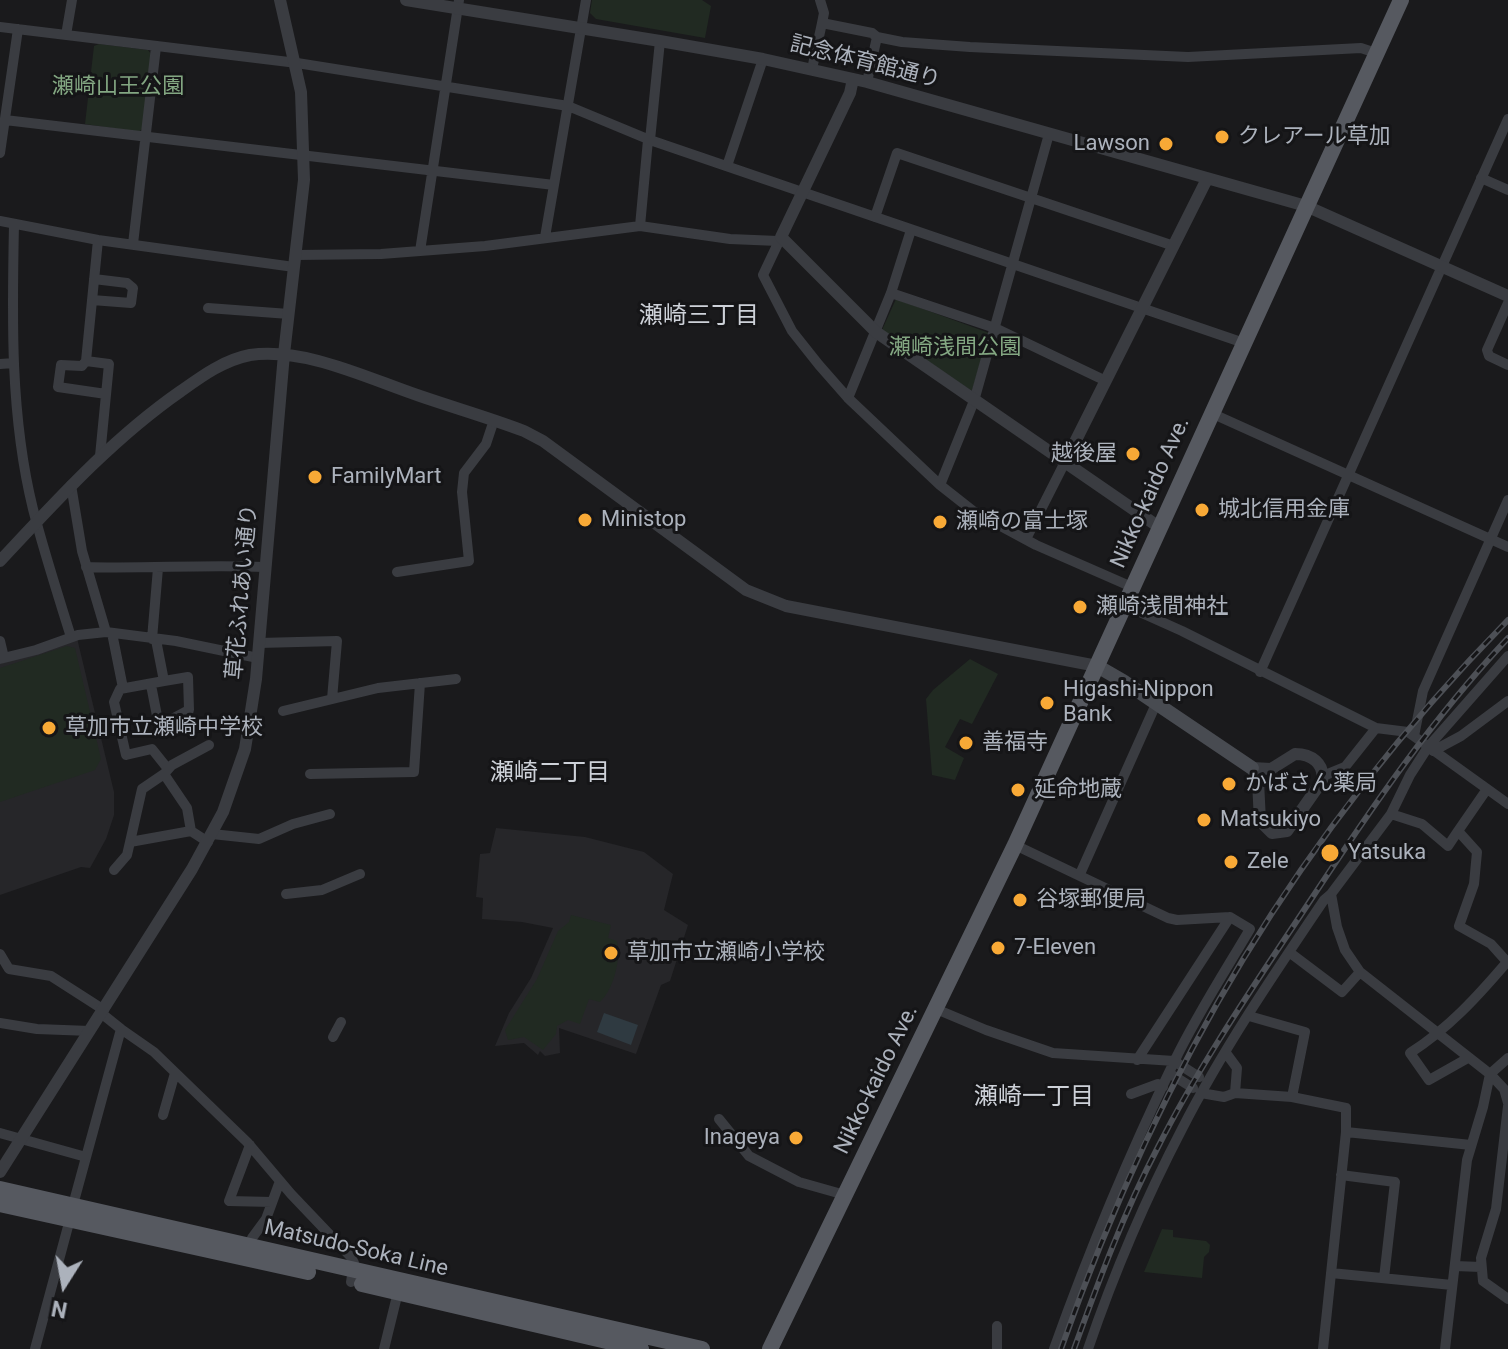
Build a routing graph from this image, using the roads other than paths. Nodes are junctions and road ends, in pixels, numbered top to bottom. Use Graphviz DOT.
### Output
graph roads {
  1 [pos="72,0"];
  2 [pos="280,0"];
  3 [pos="406,0"];
  4 [pos="586,0"];
  5 [pos="820,0"];
  6 [pos="1401,0"];
  7 [pos="458,4"];
  8 [pos="822,23"];
  9 [pos="0,27"];
  10 [pos="581,28"];
  11 [pos="18,29"];
  12 [pos="66,35"];
  13 [pos="877,37"];
  14 [pos="660,41"];
  15 [pos="156,47"];
  16 [pos="1376,53"];
  17 [pos="763,59"];
  18 [pos="297,63"];
  19 [pos="812,69"];
  20 [pos="860,81"];
  21 [pos="445,86"];
  22 [pos="568,106"];
  23 [pos="1508,119"];
  24 [pos="5,120"];
  25 [pos="1049,134"];
  26 [pos="146,137"];
  27 [pos="649,140"];
  28 [pos="0,153"];
  29 [pos="304,155"];
  30 [pos="727,166"];
  31 [pos="433,170"];
  32 [pos="1481,178"];
  33 [pos="1207,179"];
  34 [pos="554,185"];
  35 [pos="1508,190"];
  36 [pos="801,192"];
  37 [pos="1031,198"];
  38 [pos="1306,206"];
  39 [pos="875,217"];
  40 [pos="0,221"];
  41 [pos="14,224"];
  42 [pos="640,226"];
  43 [pos="911,230"];
  44 [pos="545,237"];
  45 [pos="779,239"];
  46 [pos="98,240"];
  47 [pos="133,244"];
  48 [pos="1174,246"];
  49 [pos="420,251"];
  50 [pos="295,261"];
  51 [pos="1012,264"];
  52 [pos="1442,266"];
  53 [pos="94,279"];
  54 [pos="891,293"];
  55 [pos="1508,296"];
  56 [pos="92,300"];
  57 [pos="1508,303"];
  58 [pos="208,308"];
  59 [pos="1141,308"];
  60 [pos="289,314"];
  61 [pos="995,328"];
  62 [pos="876,332"];
  63 [pos="1244,343"];
  64 [pos="284,354"];
  65 [pos="86,361"];
  66 [pos="14,363"];
  67 [pos="0,364"];
  68 [pos="1508,365"];
  69 [pos="1106,381"];
  70 [pos="106,394"];
  71 [pos="848,398"];
  72 [pos="974,401"];
  73 [pos="1211,413"];
  74 [pos="494,420"];
  75 [pos="100,456"];
  76 [pos="1064,464"];
  77 [pos="1348,475"];
  78 [pos="71,485"];
  79 [pos="940,485"];
  80 [pos="1508,500"];
  81 [pos="37,521"];
  82 [pos="1159,527"];
  83 [pos="1026,539"];
  84 [pos="1490,539"];
  85 [pos="1508,547"];
  86 [pos="0,561"];
  87 [pos="86,567"];
  88 [pos="265,567"];
  89 [pos="158,568"];
  90 [pos="397,572"];
  91 [pos="1132,587"];
  92 [pos="1124,605"];
  93 [pos="109,633"];
  94 [pos="71,637"];
  95 [pos="154,640"];
  96 [pos="0,641"];
  97 [pos="259,643"];
  98 [pos="1508,656"];
  99 [pos="2,658"];
  100 [pos="258,658"];
  101 [pos="1097,666"];
  102 [pos="1260,672"];
  103 [pos="456,679"];
  104 [pos="164,681"];
  105 [pos="420,683"];
  106 [pos="151,685"];
  107 [pos="123,688"];
  108 [pos="332,699"];
  109 [pos="1508,701"];
  110 [pos="1156,704"];
  111 [pos="283,711"];
  112 [pos="1376,728"];
  113 [pos="1414,736"];
  114 [pos="209,745"];
  115 [pos="1431,749"];
  116 [pos="1252,768"];
  117 [pos="166,771"];
  118 [pos="310,774"];
  119 [pos="1323,776"];
  120 [pos="1487,789"];
  121 [pos="1508,804"];
  122 [pos="330,814"];
  123 [pos="1391,814"];
  124 [pos="191,831"];
  125 [pos="1458,831"];
  126 [pos="210,838"];
  127 [pos="130,842"];
  128 [pos="1015,845"];
  129 [pos="114,870"];
  130 [pos="360,874"];
  131 [pos="1080,874"];
  132 [pos="286,894"];
  133 [pos="1331,894"];
  134 [pos="1230,917"];
  135 [pos="1289,952"];
  136 [pos="0,954"];
  137 [pos="1508,962"];
  138 [pos="1360,972"];
  139 [pos="936,1009"];
  140 [pos="102,1012"];
  141 [pos="1249,1016"];
  142 [pos="341,1022"];
  143 [pos="0,1023"];
  144 [pos="121,1029"];
  145 [pos="90,1031"];
  146 [pos="1440,1034"];
  147 [pos="333,1037"];
  148 [pos="1226,1053"];
  149 [pos="1468,1058"];
  150 [pos="1508,1058"];
  151 [pos="1137,1060"];
  152 [pos="1174,1061"];
  153 [pos="175,1073"];
  154 [pos="1169,1073"];
  155 [pos="1490,1074"];
  156 [pos="1205,1080"];
  157 [pos="1163,1087"];
  158 [pos="1198,1091"];
  159 [pos="1235,1093"];
  160 [pos="1131,1094"];
  161 [pos="1292,1097"];
  162 [pos="1508,1105"];
  163 [pos="163,1115"];
  164 [pos="719,1119"];
  165 [pos="1346,1132"];
  166 [pos="0,1133"];
  167 [pos="21,1139"];
  168 [pos="250,1145"];
  169 [pos="1471,1145"];
  170 [pos="86,1157"];
  171 [pos="0,1172"];
  172 [pos="1341,1175"];
  173 [pos="280,1181"];
  174 [pos="0,1189"];
  175 [pos="845,1195"];
  176 [pos="272,1202"];
  177 [pos="0,1204"];
  178 [pos="71,1212"];
  179 [pos="250,1247"];
  180 [pos="1455,1266"];
  181 [pos="1481,1267"];
  182 [pos="1331,1273"];
  183 [pos="352,1277"];
  184 [pos="1384,1278"];
  185 [pos="1452,1285"];
  186 [pos="400,1288"];
  187 [pos="1508,1299"];
  188 [pos="997,1326"];
  189 [pos="35,1349"];
  190 [pos="384,1349"];
  191 [pos="641,1349"];
  192 [pos="702,1349"];
  193 [pos="770,1349"];
  194 [pos="997,1349"];
  195 [pos="1054,1349"];
  196 [pos="1088,1349"];
  197 [pos="1323,1349"];
  198 [pos="1445,1349"];
  1 -- 12 [label="street"];
  2 -- 18 [label="street, 草花ふれあい通り"];
  3 -- 7 [label="street, 記念体育館通り"];
  4 -- 10 [label="street"];
  5 -- 8 [label="street"];
  6 -- 16 [label="main road, Nikko-kaido Ave."];
  7 -- 10 [label="street, 記念体育館通り"];
  7 -- 21 [label="street"];
  8 -- 13 [label="street"];
  8 -- 19 [label="street"];
  9 -- 11 [label="street"];
  10 -- 14 [label="street, 記念体育館通り"];
  10 -- 22 [label="street"];
  11 -- 12 [label="street"];
  11 -- 24 [label="street"];
  12 -- 15 [label="street"];
  13 -- 16 [label="street"];
  13 -- 20 [label="street"];
  14 -- 17 [label="street, 記念体育館通り"];
  14 -- 27 [label="street"];
  15 -- 18 [label="street"];
  15 -- 26 [label="street"];
  16 -- 38 [label="main road, Nikko-kaido Ave."];
  17 -- 19 [label="street, 記念体育館通り"];
  17 -- 30 [label="street"];
  18 -- 21 [label="street"];
  18 -- 29 [label="street, 草花ふれあい通り"];
  19 -- 20 [label="street, 記念体育館通り"];
  20 -- 25 [label="street, 記念体育館通り"];
  20 -- 36 [label="street"];
  21 -- 22 [label="street"];
  21 -- 31 [label="street"];
  22 -- 27 [label="street"];
  22 -- 34 [label="street"];
  23 -- 32 [label="street"];
  24 -- 26 [label="street"];
  24 -- 28 [label="street"];
  25 -- 33 [label="street, 記念体育館通り"];
  25 -- 37 [label="street"];
  26 -- 29 [label="street"];
  26 -- 47 [label="street"];
  27 -- 30 [label="street"];
  27 -- 42 [label="street"];
  29 -- 31 [label="street"];
  29 -- 50 [label="street, 草花ふれあい通り"];
  30 -- 36 [label="street"];
  31 -- 34 [label="street"];
  31 -- 49 [label="street"];
  32 -- 35 [label="street"];
  32 -- 52 [label="street"];
  33 -- 38 [label="street, 記念体育館通り"];
  33 -- 48 [label="street"];
  34 -- 44 [label="street"];
  36 -- 39 [label="street"];
  36 -- 45 [label="street"];
  37 -- 39 [label="street"];
  37 -- 48 [label="street"];
  37 -- 51 [label="street"];
  38 -- 52 [label="street, 記念体育館通り"];
  38 -- 63 [label="main road, Nikko-kaido Ave."];
  39 -- 43 [label="street"];
  40 -- 41 [label="street"];
  41 -- 46 [label="street"];
  41 -- 66 [label="street"];
  42 -- 44 [label="street"];
  42 -- 45 [label="street"];
  43 -- 51 [label="street"];
  43 -- 54 [label="street"];
  44 -- 49 [label="street"];
  45 -- 62 [label="street"];
  45 -- 71 [label="street"];
  46 -- 47 [label="street"];
  46 -- 53 [label="street"];
  47 -- 50 [label="street"];
  48 -- 59 [label="street"];
  49 -- 50 [label="street"];
  50 -- 60 [label="street, 草花ふれあい通り"];
  51 -- 59 [label="street"];
  51 -- 61 [label="street"];
  52 -- 55 [label="street, 記念体育館通り"];
  52 -- 77 [label="street"];
  53 -- 56 [label="street"];
  53 -- 56 [label="street"];
  54 -- 61 [label="street"];
  54 -- 62 [label="street"];
  56 -- 65 [label="street"];
  57 -- 68 [label="street"];
  58 -- 60 [label="street"];
  59 -- 63 [label="street"];
  59 -- 69 [label="street"];
  60 -- 64 [label="street, 草花ふれあい通り"];
  61 -- 69 [label="street"];
  61 -- 72 [label="street"];
  62 -- 71 [label="street"];
  62 -- 72 [label="street"];
  63 -- 73 [label="main road, Nikko-kaido Ave."];
  64 -- 74 [label="street"];
  64 -- 75 [label="street"];
  64 -- 88 [label="street, 草花ふれあい通り"];
  65 -- 70 [label="street"];
  65 -- 70 [label="street"];
  66 -- 67 [label="street"];
  66 -- 81 [label="street"];
  69 -- 76 [label="street"];
  70 -- 75 [label="street"];
  71 -- 79 [label="street"];
  72 -- 76 [label="street"];
  72 -- 79 [label="street"];
  73 -- 77 [label="street"];
  73 -- 82 [label="main road, Nikko-kaido Ave."];
  74 -- 90 [label="street"];
  74 -- 101 [label="street"];
  75 -- 78 [label="street"];
  76 -- 82 [label="street"];
  76 -- 83 [label="street"];
  77 -- 84 [label="street"];
  77 -- 102 [label="street"];
  78 -- 81 [label="street"];
  78 -- 87 [label="street"];
  79 -- 83 [label="street"];
  80 -- 84 [label="street"];
  81 -- 86 [label="street"];
  81 -- 94 [label="street"];
  82 -- 91 [label="main road, Nikko-kaido Ave."];
  83 -- 91 [label="street"];
  84 -- 85 [label="street"];
  84 -- 113 [label="street"];
  87 -- 89 [label="street"];
  87 -- 93 [label="street"];
  88 -- 89 [label="street"];
  88 -- 97 [label="street, 草花ふれあい通り"];
  89 -- 95 [label="street"];
  91 -- 92 [label="main road, Nikko-kaido Ave."];
  92 -- 101 [label="main road, Nikko-kaido Ave."];
  92 -- 102 [label="street"];
  93 -- 94 [label="street"];
  93 -- 95 [label="street"];
  93 -- 107 [label="street"];
  94 -- 99 [label="street"];
  95 -- 100 [label="street"];
  95 -- 104 [label="street"];
  96 -- 99 [label="street"];
  97 -- 100 [label="street, 草花ふれあい通り"];
  97 -- 108 [label="street"];
  98 -- 115 [label="street"];
  100 -- 126 [label="street, 草花ふれあい通り"];
  101 -- 110 [label="main road"];
  101 -- 128 [label="main road, Nikko-kaido Ave."];
  102 -- 112 [label="street"];
  103 -- 105 [label="street"];
  104 -- 106 [label="street"];
  104 -- 106 [label="street"];
  105 -- 108 [label="street"];
  105 -- 118 [label="street"];
  106 -- 107 [label="street"];
  107 -- 117 [label="street"];
  108 -- 111 [label="street"];
  109 -- 115 [label="street"];
  110 -- 116 [label="main road"];
  110 -- 131 [label="street"];
  112 -- 113 [label="street"];
  112 -- 119 [label="street"];
  113 -- 115 [label="street"];
  114 -- 117 [label="street"];
  115 -- 120 [label="street"];
  115 -- 123 [label="street"];
  116 -- 119 [label="street"];
  116 -- 119 [label="street"];
  117 -- 124 [label="street"];
  117 -- 127 [label="street"];
  120 -- 121 [label="street"];
  120 -- 125 [label="street"];
  122 -- 126 [label="street"];
  123 -- 125 [label="street"];
  123 -- 133 [label="street"];
  124 -- 126 [label="street"];
  124 -- 127 [label="street"];
  125 -- 137 [label="street"];
  126 -- 140 [label="street, 草花ふれあい通り"];
  127 -- 129 [label="street"];
  128 -- 131 [label="street"];
  128 -- 139 [label="main road, Nikko-kaido Ave."];
  130 -- 132 [label="street"];
  131 -- 134 [label="street"];
  133 -- 135 [label="street"];
  133 -- 138 [label="street"];
  134 -- 151 [label="street"];
  134 -- 152 [label="street"];
  135 -- 138 [label="street"];
  135 -- 141 [label="street"];
  136 -- 140 [label="street"];
  137 -- 146 [label="street"];
  138 -- 146 [label="street"];
  139 -- 151 [label="street"];
  139 -- 175 [label="main road, Nikko-kaido Ave."];
  140 -- 144 [label="street"];
  140 -- 145 [label="street, 草花ふれあい通り"];
  141 -- 148 [label="street"];
  141 -- 161 [label="street"];
  142 -- 147 [label="street"];
  143 -- 145 [label="street"];
  144 -- 153 [label="street"];
  144 -- 170 [label="street"];
  145 -- 167 [label="street, 草花ふれあい通り"];
  146 -- 149 [label="street"];
  146 -- 149 [label="street"];
  148 -- 156 [label="street"];
  148 -- 159 [label="street"];
  149 -- 155 [label="street"];
  150 -- 155 [label="street"];
  151 -- 152 [label="street"];
  152 -- 154 [label="street"];
  152 -- 156 [label="street"];
  153 -- 163 [label="street"];
  153 -- 168 [label="street"];
  154 -- 157 [label="street"];
  154 -- 158 [label="street"];
  155 -- 162 [label="street"];
  155 -- 169 [label="street"];
  156 -- 158 [label="street"];
  157 -- 160 [label="street"];
  157 -- 195 [label="street"];
  158 -- 159 [label="street"];
  158 -- 196 [label="street"];
  159 -- 161 [label="street"];
  161 -- 165 [label="street"];
  162 -- 181 [label="street"];
  164 -- 175 [label="street"];
  165 -- 169 [label="street"];
  165 -- 172 [label="street"];
  166 -- 167 [label="street"];
  167 -- 170 [label="street"];
  167 -- 171 [label="street, 草花ふれあい通り"];
  168 -- 173 [label="street"];
  168 -- 176 [label="street"];
  169 -- 180 [label="street"];
  170 -- 178 [label="street"];
  172 -- 182 [label="street"];
  172 -- 184 [label="street"];
  173 -- 176 [label="street"];
  173 -- 183 [label="street"];
  174 -- 178 [label="main road, Matsudo-Soka Line"];
  175 -- 193 [label="main road, Nikko-kaido Ave."];
  176 -- 179 [label="street"];
  177 -- 178 [label="main road, Matsudo-Soka Line"];
  178 -- 179 [label="main road, Matsudo-Soka Line"];
  178 -- 183 [label="main road, Matsudo-Soka Line"];
  178 -- 189 [label="street"];
  179 -- 183 [label="main road, Matsudo-Soka Line"];
  180 -- 181 [label="street"];
  180 -- 185 [label="street"];
  181 -- 187 [label="street"];
  182 -- 184 [label="street"];
  182 -- 197 [label="street"];
  183 -- 186 [label="main road, Matsudo-Soka Line"];
  184 -- 185 [label="street"];
  185 -- 198 [label="street"];
  186 -- 190 [label="street"];
  186 -- 191 [label="main road, Matsudo-Soka Line"];
  186 -- 192 [label="main road, Matsudo-Soka Line"];
  188 -- 194 [label="street"];
}
